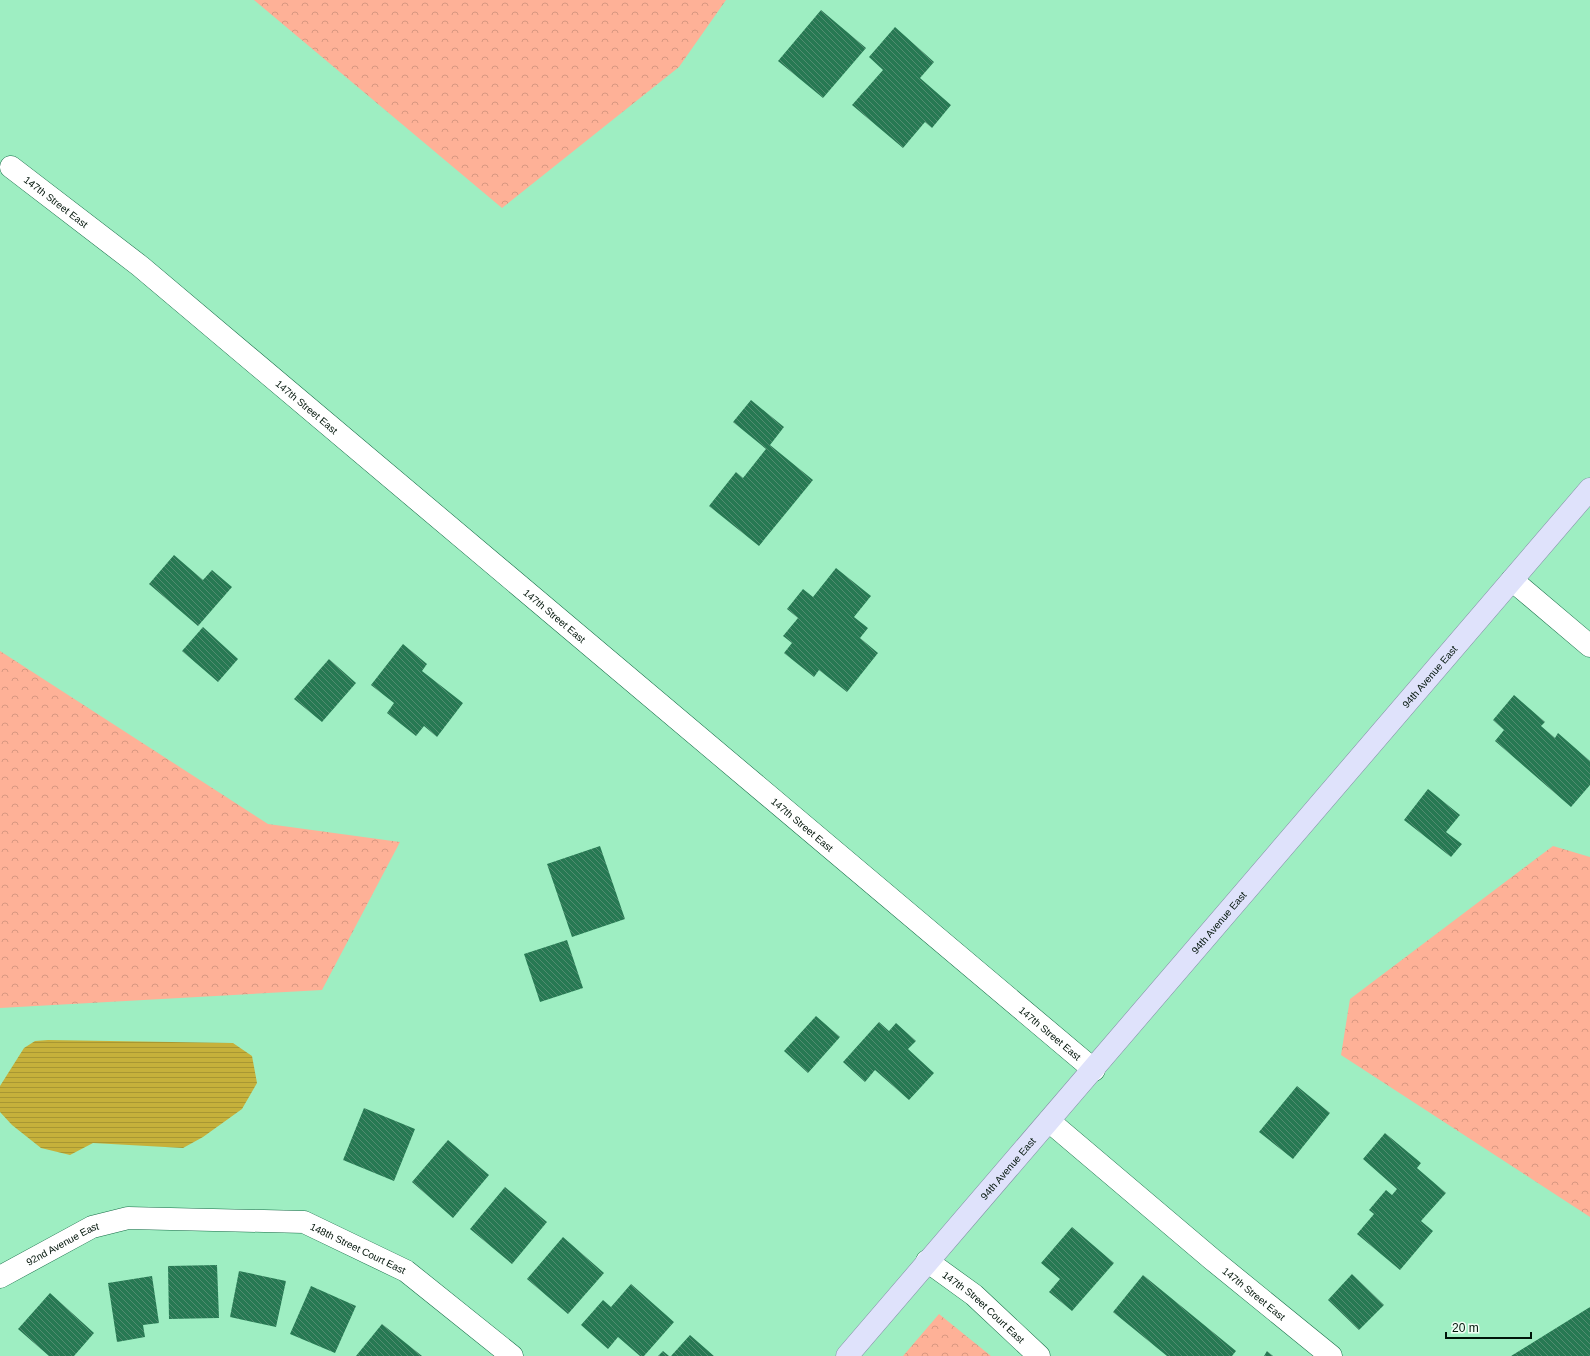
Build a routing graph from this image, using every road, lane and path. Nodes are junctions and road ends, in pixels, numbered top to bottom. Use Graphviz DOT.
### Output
graph roads {
  1 [pos="11,167"];
  2 [pos="1590,489"];
  3 [pos="1512,580"];
  4 [pos="1590,646"];
  5 [pos="1094,1070"];
  6 [pos="1049,1121"];
  7 [pos="128,1218"];
  8 [pos="927,1261"];
  9 [pos="0,1277"];
  10 [pos="512,1356"];
  11 [pos="847,1356"];
  12 [pos="1039,1356"];
  13 [pos="1331,1356"];
  1 -- 5 [label="street, 147th Street East"];
  2 -- 3 [label="main road, 94th Avenue East"];
  3 -- 4 [label="street"];
  3 -- 5 [label="main road, 94th Avenue East"];
  5 -- 6 [label="main road, 94th Avenue East"];
  6 -- 8 [label="main road, 94th Avenue East"];
  6 -- 13 [label="street, 147th Street East"];
  7 -- 9 [label="street, 92nd Avenue East"];
  7 -- 10 [label="street, 148th Street Court East"];
  8 -- 11 [label="main road, 94th Avenue East"];
  8 -- 12 [label="street, 147th Street Court East"];
}
